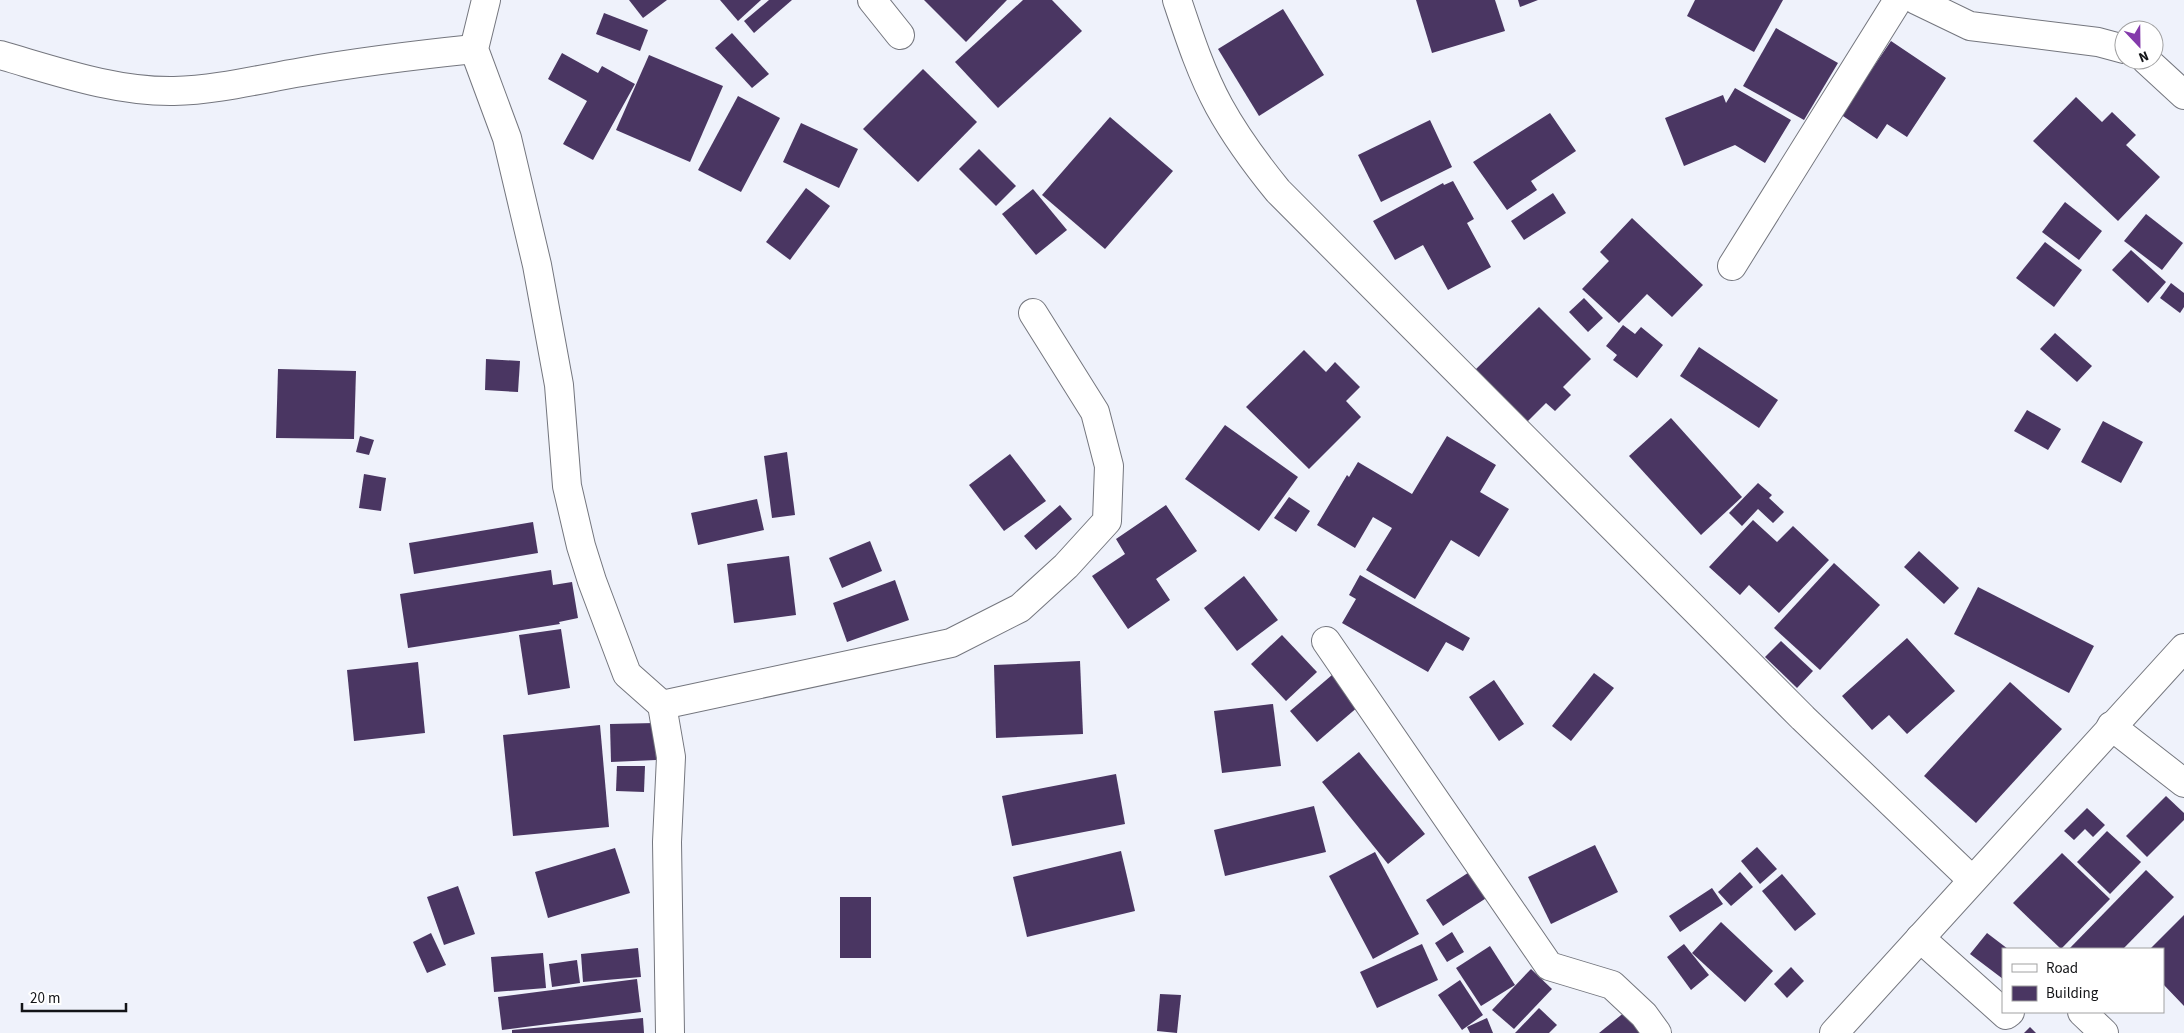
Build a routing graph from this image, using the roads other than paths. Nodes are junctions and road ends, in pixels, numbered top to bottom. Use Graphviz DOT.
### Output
graph roads {
  1 [pos="486,0"];
  2 [pos="872,0"];
  3 [pos="1176,0"];
  4 [pos="1898,0"];
  5 [pos="1916,0"];
  6 [pos="900,35"];
  7 [pos="2114,46"];
  8 [pos="474,49"];
  9 [pos="0,56"];
  10 [pos="2157,70"];
  11 [pos="2184,95"];
  12 [pos="1732,266"];
  13 [pos="1033,313"];
  14 [pos="1326,641"];
  15 [pos="2184,648"];
  16 [pos="662,705"];
  17 [pos="2111,726"];
  18 [pos="2184,783"];
  19 [pos="1972,880"];
  20 [pos="1920,938"];
  21 [pos="2002,1011"];
  22 [pos="2083,1013"];
  23 [pos="670,1033"];
  24 [pos="1657,1033"];
  25 [pos="1834,1033"];
  26 [pos="2104,1033"];
  1 -- 8 [label="street"];
  2 -- 6 [label="street"];
  3 -- 19 [label="street"];
  4 -- 12 [label="street"];
  5 -- 7 [label="street"];
  8 -- 9 [label="street"];
  8 -- 16 [label="street"];
  10 -- 11 [label="street"];
  13 -- 16 [label="street"];
  14 -- 24 [label="street"];
  15 -- 17 [label="street"];
  16 -- 23 [label="street"];
  17 -- 18 [label="street"];
  17 -- 19 [label="street"];
  19 -- 20 [label="street"];
  20 -- 21 [label="street"];
  20 -- 25 [label="street"];
  22 -- 26 [label="street"];
}
